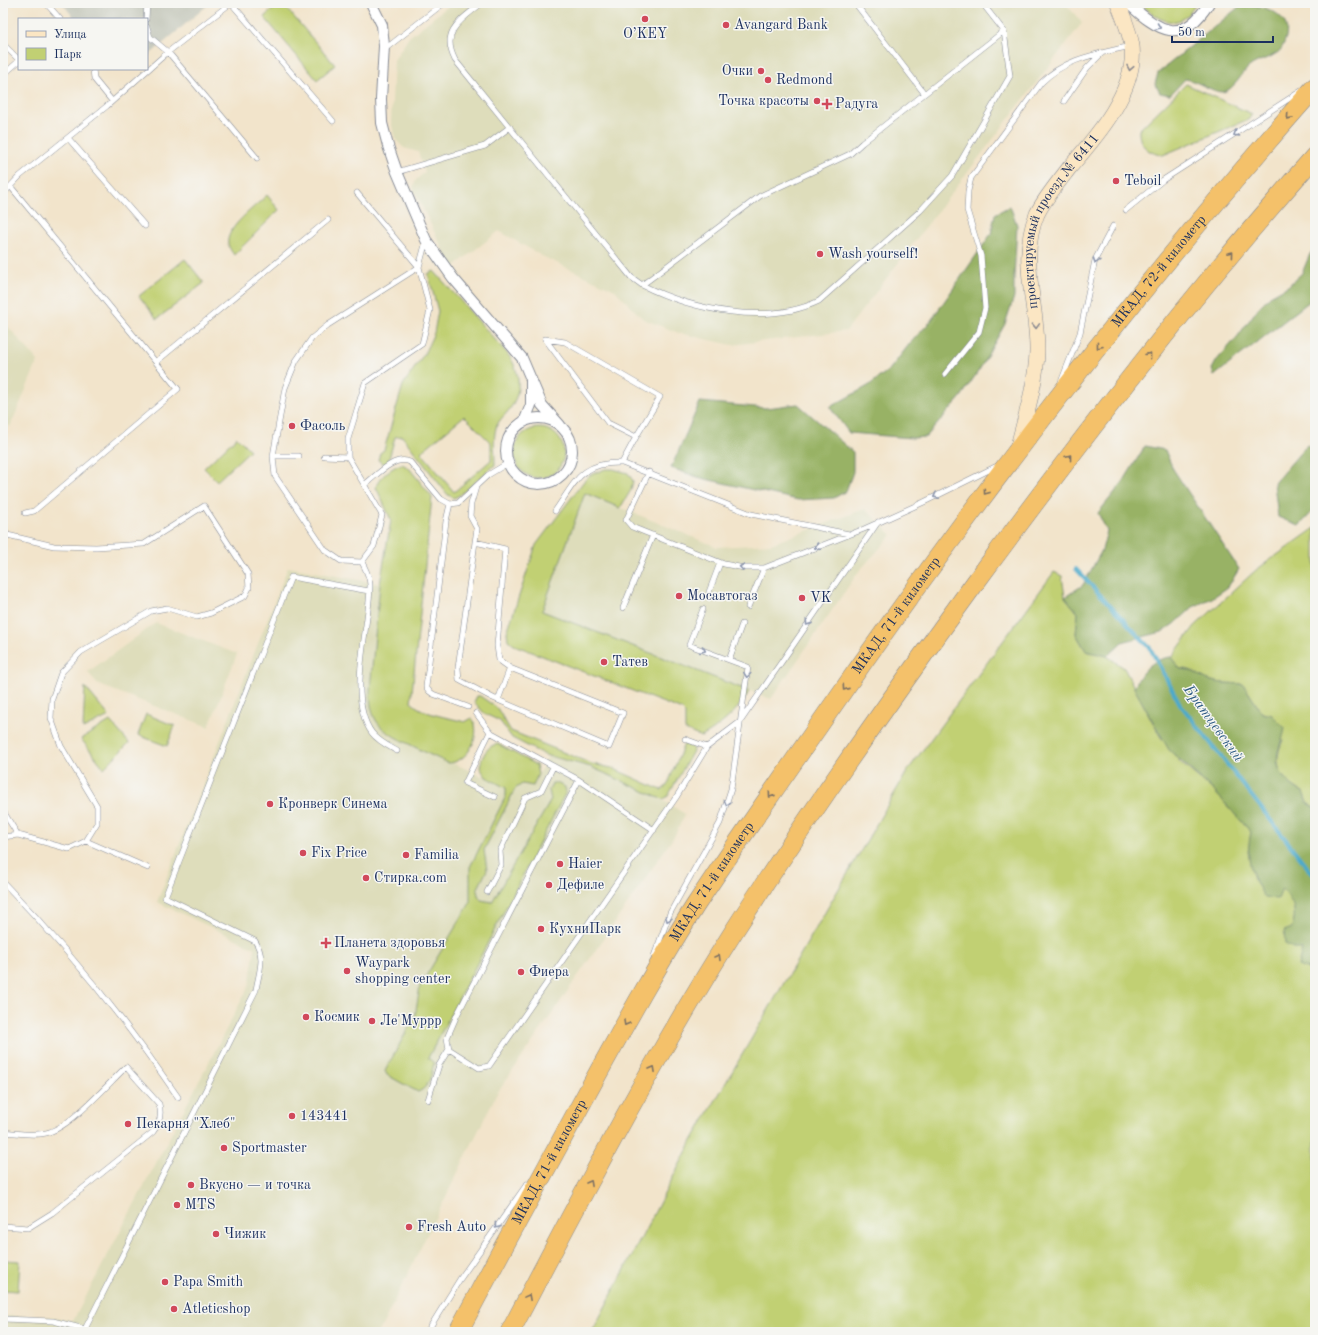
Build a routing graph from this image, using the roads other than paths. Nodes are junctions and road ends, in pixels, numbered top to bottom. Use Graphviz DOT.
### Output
graph roads {
  1 [pos="46,3"];
  2 [pos="147,3"];
  3 [pos="231,3"];
  4 [pos="371,3"];
  5 [pos="444,3"];
  6 [pos="482,3"];
  7 [pos="855,3"];
  8 [pos="982,3"];
  9 [pos="1118,3"];
  10 [pos="1128,3"];
  11 [pos="1208,3"];
  12 [pos="59,18"];
  13 [pos="146,18"];
  14 [pos="148,30"];
  15 [pos="1004,31"];
  16 [pos="3,44"];
  17 [pos="1132,46"];
  18 [pos="384,50"];
  19 [pos="168,52"];
  20 [pos="1101,53"];
  21 [pos="18,59"];
  22 [pos="18,61"];
  23 [pos="92,70"];
  24 [pos="147,70"];
  25 [pos="148,70"];
  26 [pos="3,75"];
  27 [pos="1315,81"];
  28 [pos="1315,87"];
  29 [pos="924,93"];
  30 [pos="112,101"];
  31 [pos="1064,101"];
  32 [pos="333,121"];
  33 [pos="510,126"];
  34 [pos="68,138"];
  35 [pos="1315,156"];
  36 [pos="257,158"];
  37 [pos="397,172"];
  38 [pos="11,187"];
  39 [pos="357,193"];
  40 [pos="3,194"];
  41 [pos="1126,210"];
  42 [pos="328,220"];
  43 [pos="145,226"];
  44 [pos="1113,226"];
  45 [pos="426,240"];
  46 [pos="419,267"];
  47 [pos="642,285"];
  48 [pos="156,362"];
  49 [pos="945,374"];
  50 [pos="531,378"];
  51 [pos="1052,404"];
  52 [pos="524,422"];
  53 [pos="560,425"];
  54 [pos="636,437"];
  55 [pos="1013,455"];
  56 [pos="273,456"];
  57 [pos="300,456"];
  58 [pos="324,456"];
  59 [pos="348,457"];
  60 [pos="622,463"];
  61 [pos="508,464"];
  62 [pos="648,472"];
  63 [pos="364,485"];
  64 [pos="476,487"];
  65 [pos="450,504"];
  66 [pos="555,511"];
  67 [pos="25,513"];
  68 [pos="878,522"];
  69 [pos="3,534"];
  70 [pos="849,534"];
  71 [pos="653,535"];
  72 [pos="475,542"];
  73 [pos="362,562"];
  74 [pos="720,563"];
  75 [pos="764,568"];
  76 [pos="369,591"];
  77 [pos="709,592"];
  78 [pos="748,607"];
  79 [pos="623,608"];
  80 [pos="702,609"];
  81 [pos="742,624"];
  82 [pos="728,660"];
  83 [pos="510,668"];
  84 [pos="498,700"];
  85 [pos="468,707"];
  86 [pos="476,713"];
  87 [pos="740,722"];
  88 [pos="490,732"];
  89 [pos="685,739"];
  90 [pos="707,747"];
  91 [pos="397,751"];
  92 [pos="553,767"];
  93 [pos="579,780"];
  94 [pos="495,797"];
  95 [pos="3,811"];
  96 [pos="654,830"];
  97 [pos="18,836"];
  98 [pos="3,837"];
  99 [pos="86,841"];
  100 [pos="148,868"];
  101 [pos="3,882"];
  102 [pos="487,892"];
  103 [pos="637,1003"];
  104 [pos="449,1049"];
  105 [pos="178,1097"];
  106 [pos="428,1100"];
  107 [pos="569,1126"];
  108 [pos="3,1132"];
  109 [pos="537,1171"];
  110 [pos="532,1177"];
  111 [pos="3,1226"];
  112 [pos="3,1319"];
  113 [pos="427,1332"];
  114 [pos="458,1332"];
  115 [pos="510,1332"];
  1 -- 12 [label="lane"];
  2 -- 13 [label="lane"];
  3 -- 19 [label="lane"];
  3 -- 32 [label="lane"];
  4 -- 18 [label="street"];
  5 -- 18 [label="lane"];
  6 -- 33 [label="lane"];
  7 -- 29 [label="lane"];
  8 -- 15 [label="lane"];
  9 -- 17 [label="street, проектируемый проезд № 6411"];
  10 -- 11 [label="street, one-way"];
  14 -- 19 [label="lane"];
  15 -- 29 [label="lane"];
  15 -- 47 [label="lane"];
  16 -- 21 [label="lane"];
  17 -- 20 [label="lane"];
  17 -- 55 [label="street, проектируемый проезд № 6411, one-way"];
  18 -- 37 [label="street"];
  19 -- 25 [label="lane"];
  19 -- 36 [label="lane"];
  20 -- 31 [label="lane"];
  20 -- 49 [label="lane"];
  22 -- 26 [label="lane"];
  23 -- 30 [label="lane"];
  24 -- 30 [label="lane"];
  27 -- 41 [label="lane, one-way"];
  28 -- 51 [label="highway, МКАД, 72-й километр, one-way"];
  29 -- 47 [label="lane"];
  30 -- 34 [label="lane"];
  33 -- 37 [label="lane"];
  33 -- 47 [label="lane"];
  34 -- 38 [label="lane"];
  34 -- 43 [label="lane"];
  115 -- 35 [label="highway, one-way"];
  37 -- 45 [label="street"];
  38 -- 40 [label="lane"];
  38 -- 48 [label="lane"];
  39 -- 46 [label="lane"];
  42 -- 48 [label="lane"];
  44 -- 51 [label="lane, one-way"];
  45 -- 46 [label="lane"];
  45 -- 50 [label="street"];
  46 -- 56 [label="lane"];
  46 -- 59 [label="lane"];
  48 -- 67 [label="lane"];
  50 -- 52 [label="street"];
  50 -- 53 [label="street"];
  51 -- 55 [label="highway, МКАД, 72-й километр"];
  52 -- 53 [label="street"];
  52 -- 61 [label="street"];
  53 -- 61 [label="street"];
  54 -- 54 [label="lane"];
  54 -- 60 [label="lane"];
  55 -- 68 [label="lane, one-way"];
  55 -- 103 [label="highway, МКАД, 71-й километр, one-way"];
  56 -- 57 [label="lane"];
  56 -- 73 [label="lane"];
  58 -- 59 [label="lane"];
  59 -- 63 [label="lane"];
  60 -- 62 [label="lane"];
  60 -- 66 [label="lane"];
  61 -- 64 [label="lane"];
  62 -- 70 [label="lane"];
  62 -- 71 [label="lane"];
  63 -- 65 [label="lane"];
  63 -- 73 [label="lane"];
  64 -- 65 [label="lane"];
  64 -- 72 [label="lane"];
  65 -- 85 [label="lane"];
  68 -- 70 [label="lane"];
  68 -- 87 [label="lane, one-way"];
  69 -- 99 [label="lane"];
  70 -- 75 [label="lane, one-way"];
  71 -- 74 [label="lane"];
  71 -- 79 [label="lane"];
  72 -- 83 [label="lane"];
  72 -- 84 [label="lane"];
  73 -- 76 [label="lane"];
  75 -- 74 [label="lane, one-way"];
  74 -- 77 [label="lane"];
  75 -- 78 [label="lane"];
  76 -- 91 [label="lane"];
  76 -- 112 [label="lane"];
  80 -- 82 [label="lane, one-way"];
  81 -- 82 [label="lane"];
  82 -- 87 [label="lane, one-way"];
  83 -- 84 [label="lane"];
  83 -- 84 [label="lane"];
  86 -- 88 [label="lane"];
  87 -- 90 [label="lane"];
  87 -- 103 [label="lane, one-way"];
  88 -- 92 [label="lane"];
  88 -- 94 [label="lane"];
  89 -- 90 [label="lane"];
  90 -- 96 [label="lane"];
  92 -- 93 [label="lane"];
  92 -- 102 [label="lane"];
  93 -- 96 [label="lane"];
  93 -- 104 [label="lane"];
  95 -- 97 [label="lane"];
  96 -- 104 [label="lane"];
  97 -- 98 [label="lane"];
  97 -- 99 [label="lane"];
  99 -- 100 [label="lane"];
  101 -- 105 [label="lane"];
  103 -- 107 [label="highway, МКАД, 71-й километр, one-way"];
  104 -- 106 [label="lane"];
  107 -- 109 [label="lane"];
  107 -- 114 [label="highway, МКАД, 71-й километр"];
  108 -- 111 [label="lane"];
  110 -- 113 [label="lane, one-way"];
}
